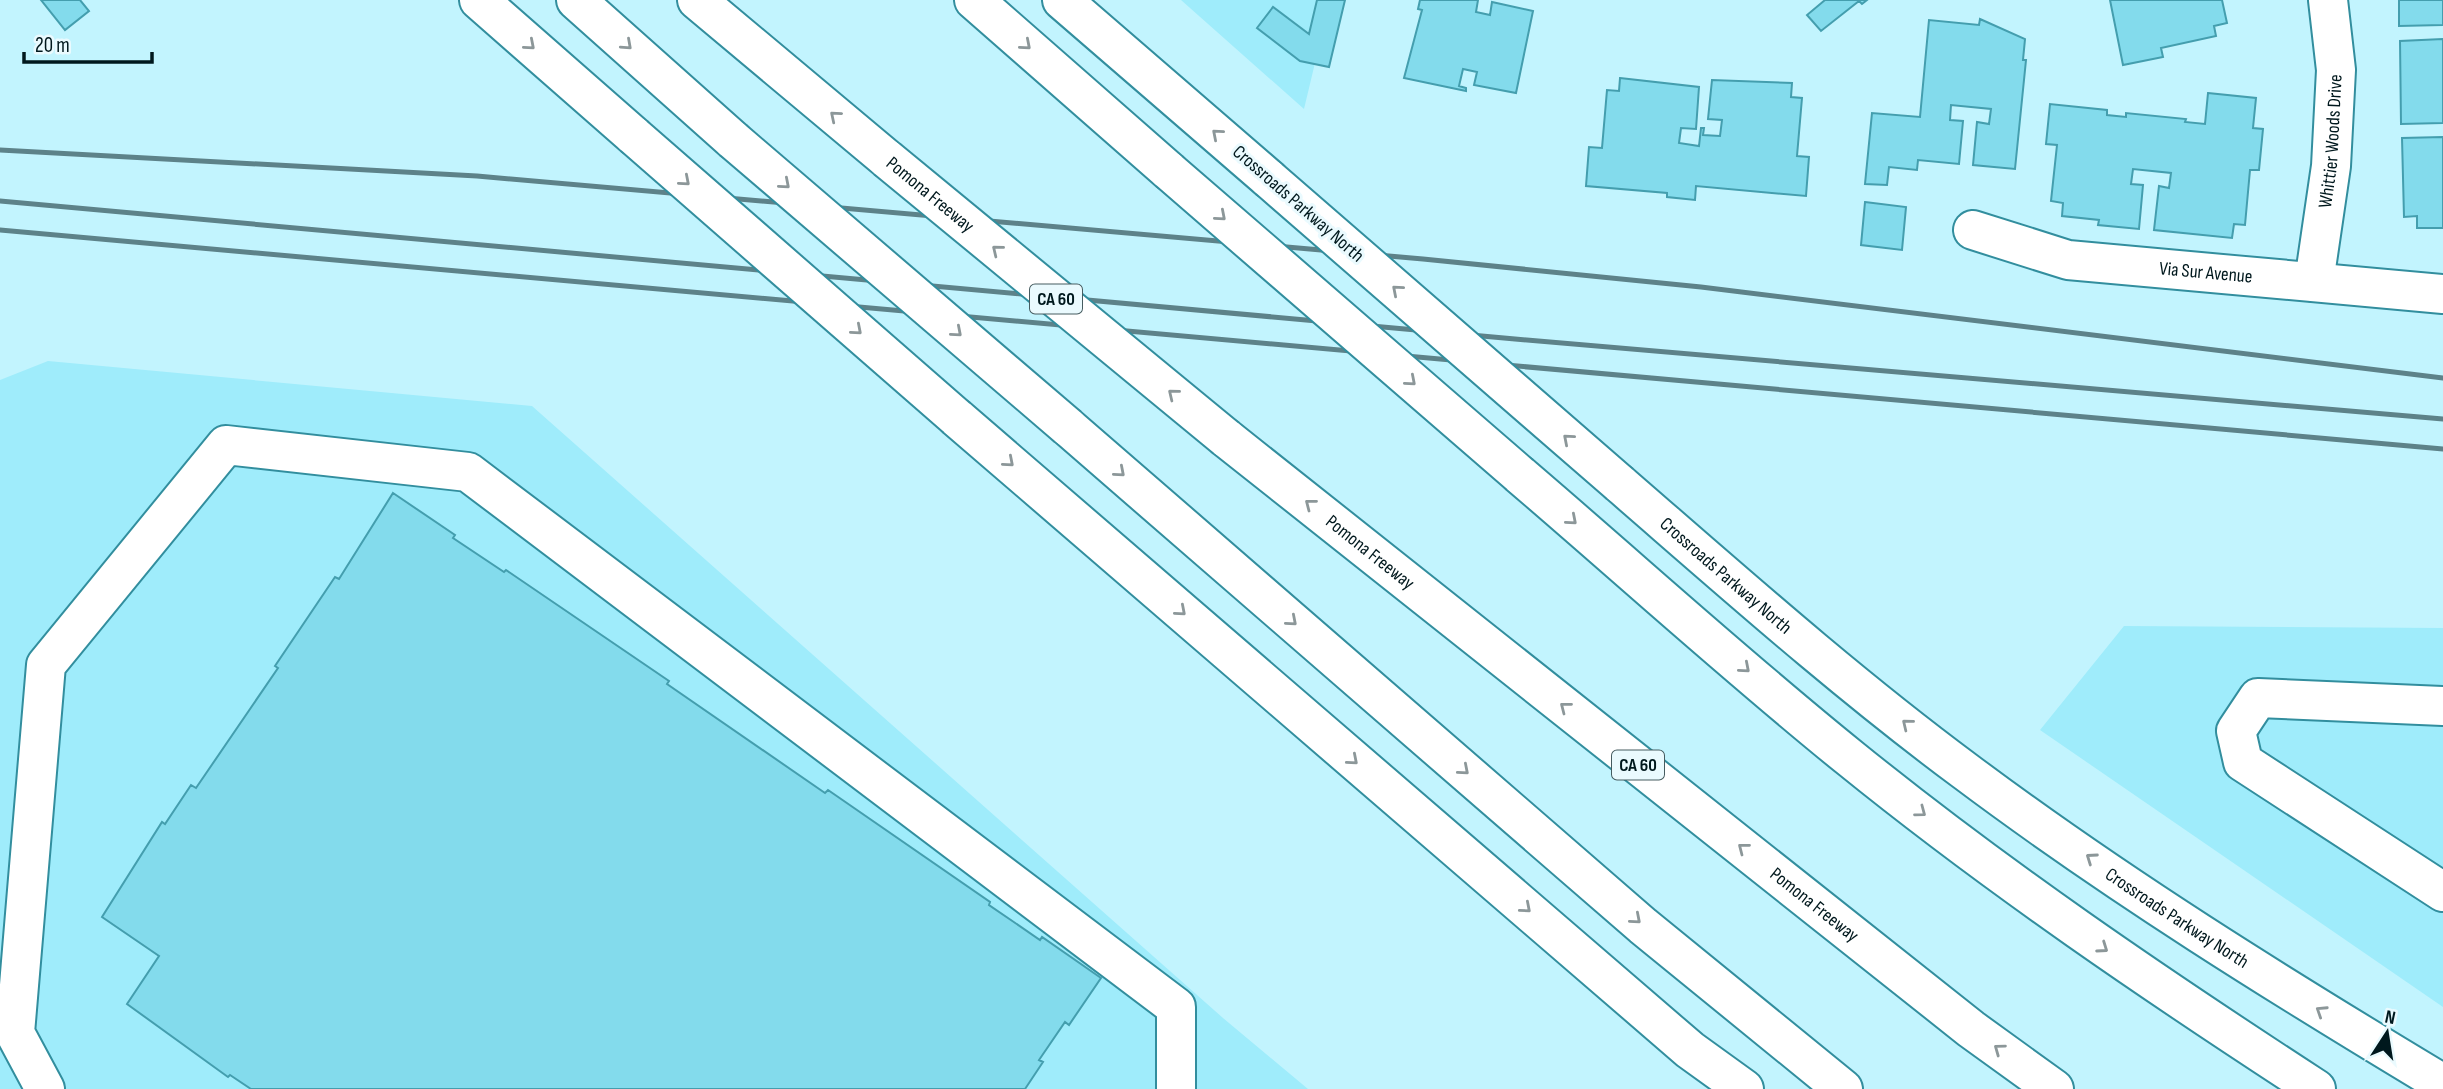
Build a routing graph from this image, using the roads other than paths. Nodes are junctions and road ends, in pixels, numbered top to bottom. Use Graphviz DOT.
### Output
graph roads {
  1 [pos="479,0"];
  2 [pos="576,0"];
  3 [pos="697,0"];
  4 [pos="974,0"];
  5 [pos="1062,0"];
  6 [pos="2328,0"];
  7 [pos="1973,230"];
  8 [pos="2314,282"];
  9 [pos="2443,293"];
  10 [pos="2443,706"];
  11 [pos="2443,892"];
  12 [pos="2443,1084"];
  13 [pos="45,1089"];
  14 [pos="1176,1089"];
  15 [pos="1744,1089"];
  16 [pos="1843,1089"];
  17 [pos="2054,1089"];
  18 [pos="2316,1089"];
  1 -- 15 [label="main road, one-way, bridge"];
  2 -- 16 [label="main road, one-way, bridge"];
  17 -- 3 [label="main road, Pomona Freeway / CA 60, one-way, bridge"];
  4 -- 18 [label="main road, one-way, bridge"];
  12 -- 5 [label="main road, Crossroads Parkway North, one-way, bridge"];
  6 -- 8 [label="main road, Whittier Woods Drive"];
  7 -- 8 [label="main road, Via Sur Avenue"];
  8 -- 9 [label="main road, Via Sur Avenue"];
  10 -- 11 [label="main road"];
  13 -- 14 [label="main road"];
}
